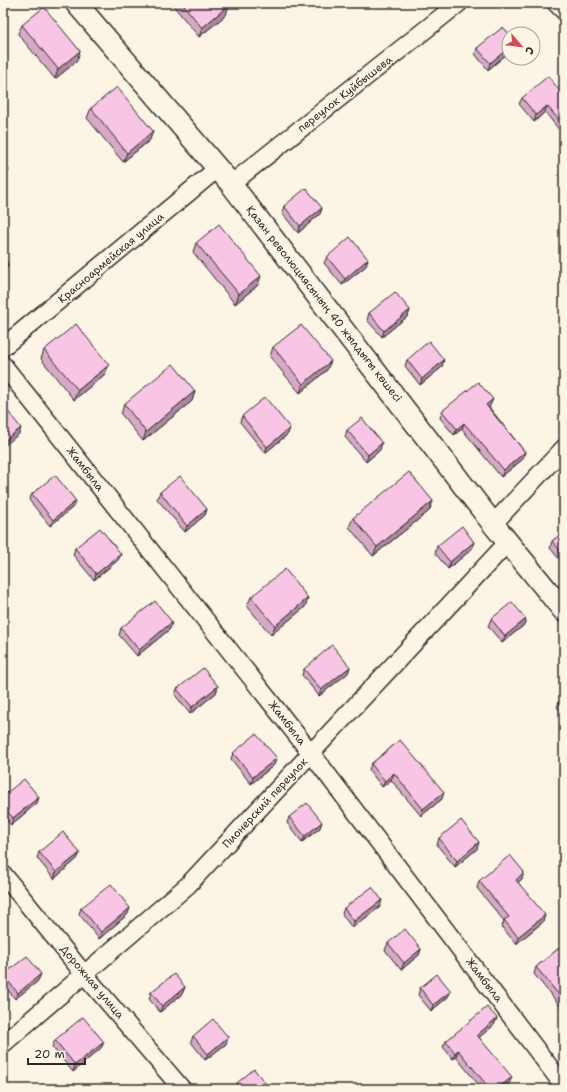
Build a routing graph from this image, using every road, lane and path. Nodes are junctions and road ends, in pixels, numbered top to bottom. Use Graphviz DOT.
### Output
graph roads {
  1 [pos="76,3"];
  2 [pos="459,3"];
  3 [pos="556,3"];
  4 [pos="564,11"];
  5 [pos="225,176"];
  6 [pos="3,347"];
  7 [pos="3,365"];
  8 [pos="564,448"];
  9 [pos="493,524"];
  10 [pos="508,542"];
  11 [pos="564,612"];
  12 [pos="311,753"];
  13 [pos="3,874"];
  14 [pos="84,974"];
  15 [pos="3,1044"];
  16 [pos="564,1086"];
  17 [pos="182,1089"];
  1 -- 5 [label="street, Қазан революциясының 40 жылдығы көшесі"];
  2 -- 5 [label="street, переулок Куйбышева"];
  3 -- 4 [label="street"];
  5 -- 6 [label="street, Красноармейская улица"];
  5 -- 9 [label="street, Қазан революциясының 40 жылдығы көшесі"];
  7 -- 12 [label="street, Жамбыла"];
  8 -- 9 [label="street"];
  9 -- 10 [label="street, Қазан революциясының 40 жылдығы көшесі"];
  10 -- 11 [label="street, Қазан революциясының 40 жылдығы көшесі"];
  10 -- 12 [label="street, Пионерский переулок"];
  12 -- 14 [label="street, Пионерский переулок"];
  12 -- 16 [label="street, Жамбыла"];
  13 -- 14 [label="street, Дорожная улица"];
  14 -- 15 [label="street, Пионерский переулок"];
  14 -- 17 [label="street, Дорожная улица"];
}
